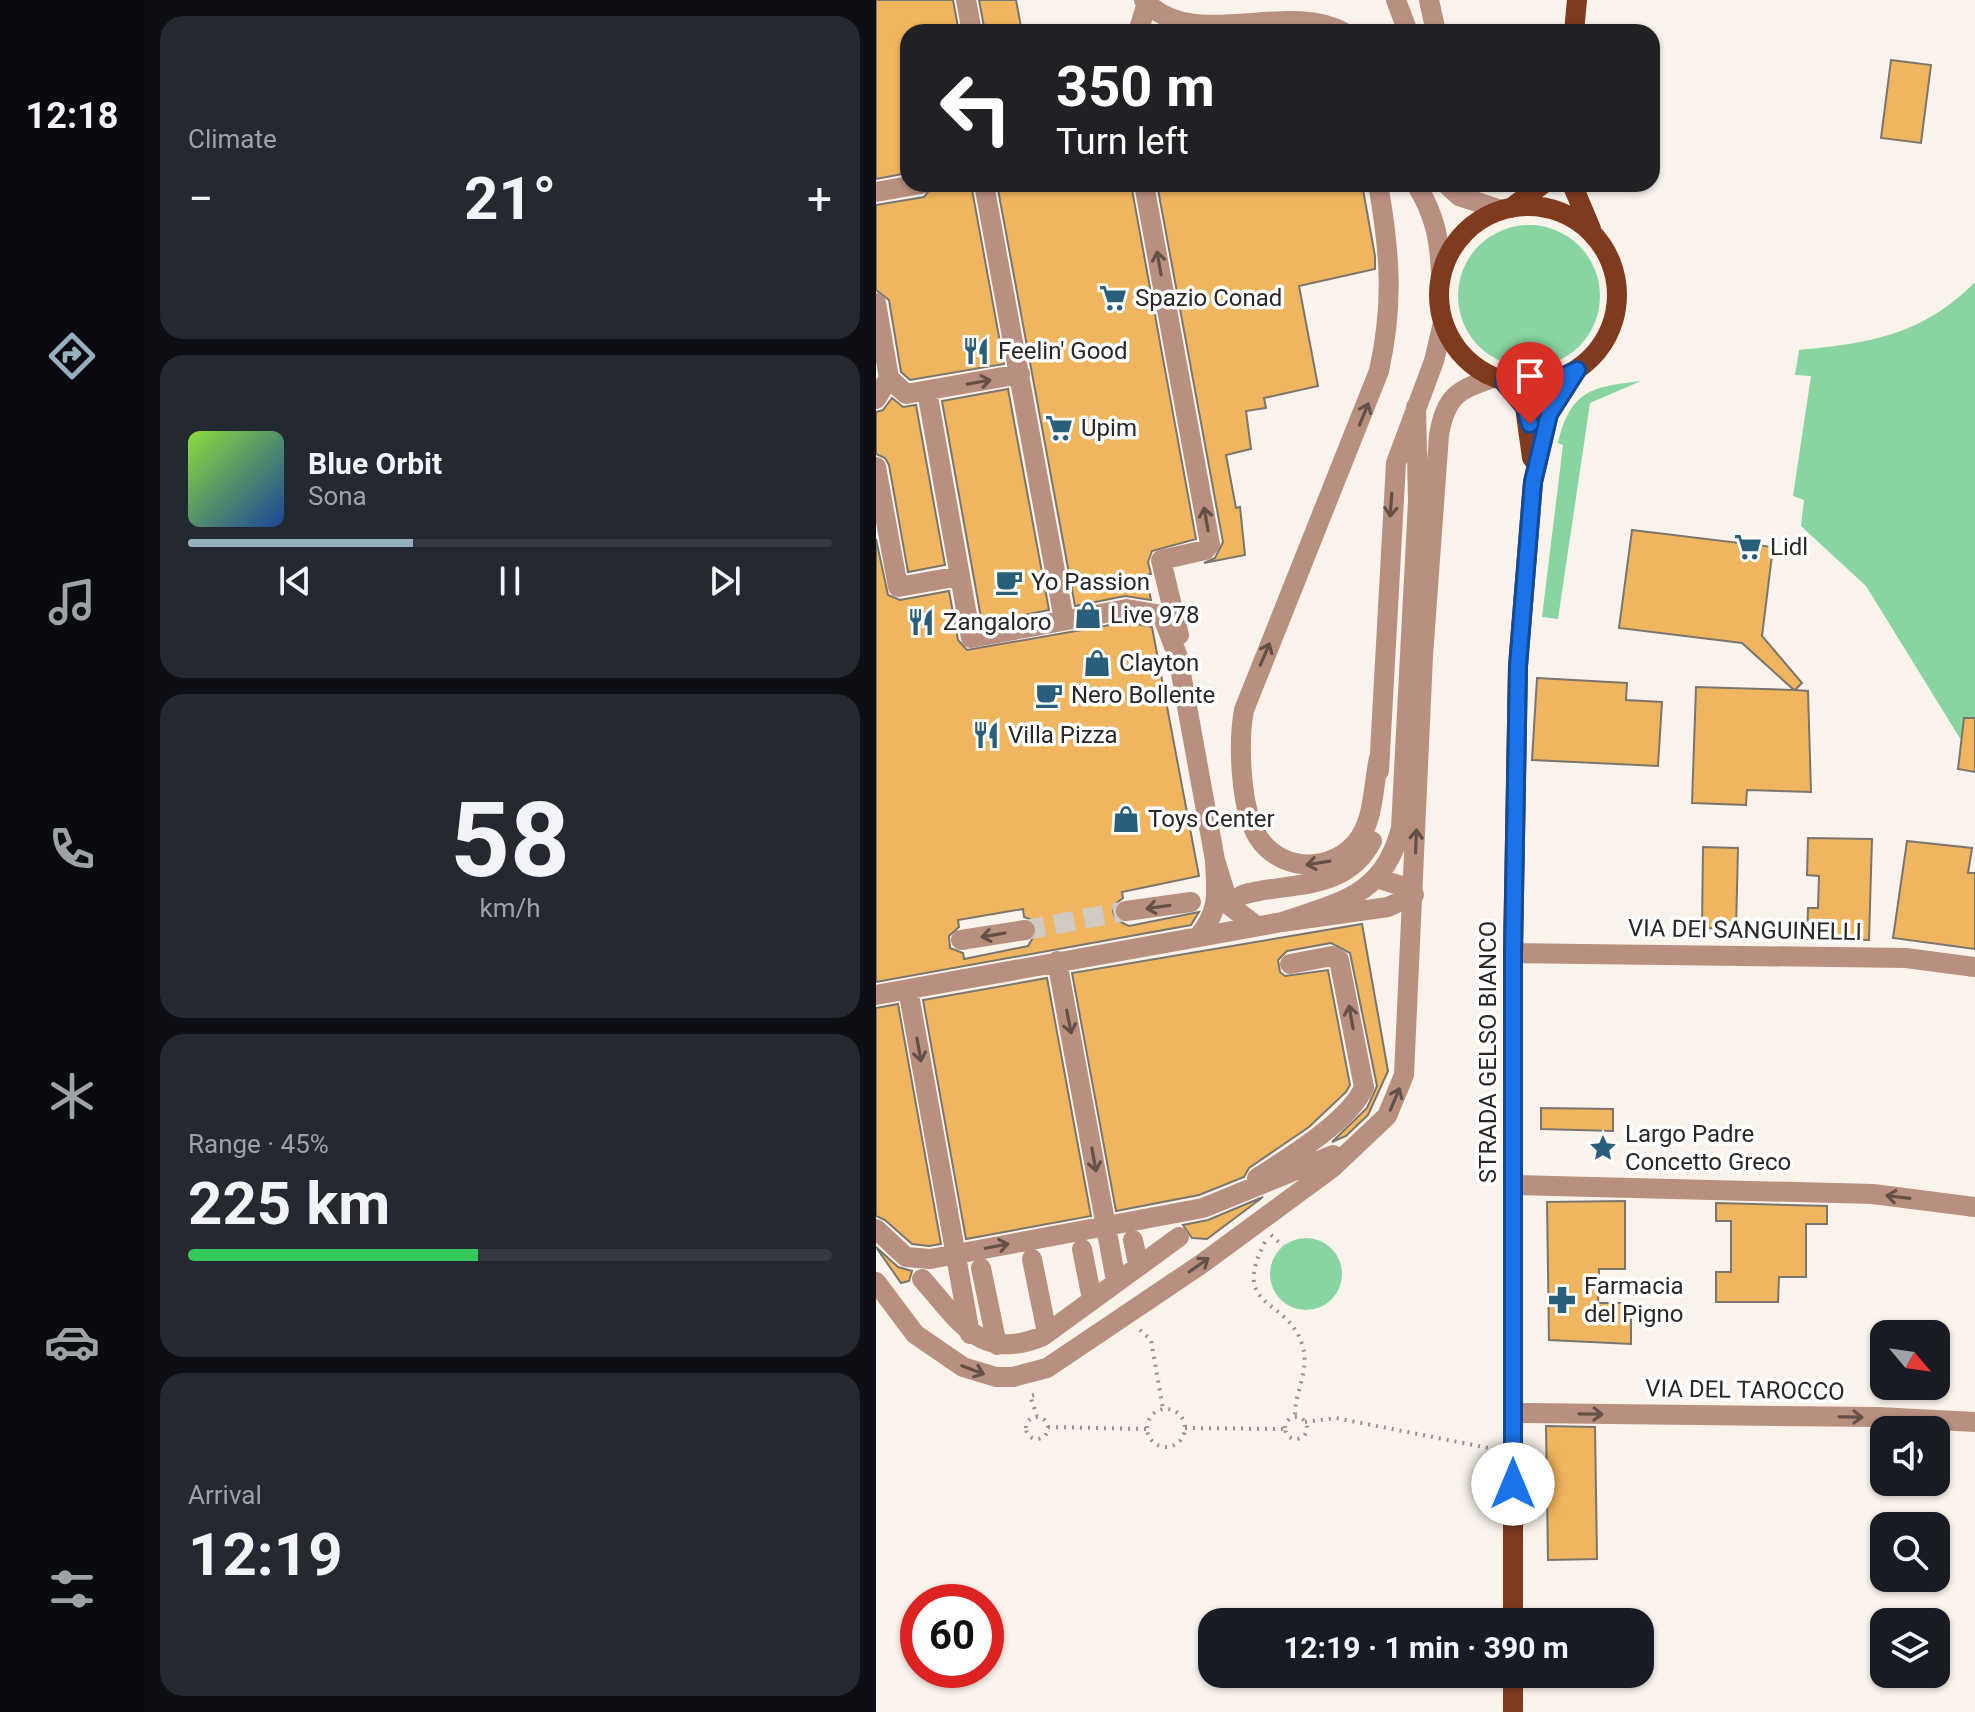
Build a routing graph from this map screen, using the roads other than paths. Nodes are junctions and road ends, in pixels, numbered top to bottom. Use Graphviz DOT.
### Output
graph roads {
  1 [pos="966,0"];
  2 [pos="1396,0"];
  3 [pos="1429,0"];
  4 [pos="1577,0"];
  5 [pos="1145,2"];
  6 [pos="970,24"];
  7 [pos="1140,24"];
  8 [pos="1336,24"];
  9 [pos="1405,24"];
  10 [pos="1434,24"];
  11 [pos="1575,24"];
  12 [pos="900,188"];
  13 [pos="876,192"];
  14 [pos="986,192"];
  15 [pos="1145,192"];
  16 [pos="1379,192"];
  17 [pos="1420,192"];
  18 [pos="1455,192"];
  19 [pos="1531,192"];
  20 [pos="1575,192"];
  21 [pos="1506,209"];
  22 [pos="1592,233"];
  23 [pos="1441,276"];
  24 [pos="876,303"];
  25 [pos="1443,323"];
  26 [pos="1577,370"];
  27 [pos="1020,374"];
  28 [pos="889,378"];
  29 [pos="1499,380"];
  30 [pos="927,391"];
  31 [pos="876,399"];
  32 [pos="1416,407"];
  33 [pos="876,467"];
  34 [pos="1533,482"];
  35 [pos="1164,572"];
  36 [pos="960,576"];
  37 [pos="1127,609"];
  38 [pos="1064,620"];
  39 [pos="1178,657"];
  40 [pos="1379,758"];
  41 [pos="1215,860"];
  42 [pos="1376,878"];
  43 [pos="1242,895"];
  44 [pos="1414,895"];
  45 [pos="1191,902"];
  46 [pos="1126,911"];
  47 [pos="1282,922"];
  48 [pos="1255,925"];
  49 [pos="1025,930"];
  50 [pos="1199,936"];
  51 [pos="961,940"];
  52 [pos="1513,953"];
  53 [pos="1057,961"];
  54 [pos="1290,964"];
  55 [pos="1975,967"];
  56 [pos="908,989"];
  57 [pos="876,995"];
  58 [pos="1368,1135"];
  59 [pos="1514,1185"];
  60 [pos="1230,1196"];
  61 [pos="1975,1207"];
  62 [pos="876,1229"];
  63 [pos="1179,1237"];
  64 [pos="1133,1240"];
  65 [pos="1082,1249"];
  66 [pos="1032,1259"];
  67 [pos="876,1264"];
  68 [pos="1138,1264"];
  69 [pos="981,1268"];
  70 [pos="922,1279"];
  71 [pos="1116,1281"];
  72 [pos="876,1282"];
  73 [pos="1092,1299"];
  74 [pos="1047,1333"];
  75 [pos="970,1334"];
  76 [pos="997,1345"];
  77 [pos="942,1352"];
  78 [pos="1513,1413"];
  79 [pos="1975,1422"];
  80 [pos="1513,1608"];
  81 [pos="1513,1688"];
  82 [pos="1513,1712"];
  1 -- 6 [label="street"];
  2 -- 9 [label="street"];
  3 -- 10 [label="street"];
  4 -- 11 [label="main road"];
  5 -- 7 [label="street"];
  5 -- 8 [label="street"];
  12 -- 13 [label="street"];
  14 -- 27 [label="street"];
  35 -- 15 [label="street, one-way"];
  40 -- 16 [label="street, one-way"];
  17 -- 23 [label="street"];
  18 -- 21 [label="street"];
  19 -- 21 [label="main road"];
  20 -- 22 [label="main road"];
  21 -- 22 [label="main road"];
  21 -- 23 [label="main road"];
  22 -- 26 [label="main road"];
  23 -- 25 [label="main road"];
  24 -- 28 [label="street"];
  25 -- 29 [label="main road"];
  25 -- 32 [label="street"];
  26 -- 29 [label="main road"];
  26 -- 34 [label="main road, STRADA GELSO BIANCO"];
  30 -- 27 [label="street, one-way"];
  27 -- 38 [label="street"];
  28 -- 30 [label="street"];
  28 -- 31 [label="street"];
  29 -- 34 [label="main road, STRADA GELSO BIANCO"];
  44 -- 29 [label="street, one-way"];
  30 -- 36 [label="street"];
  32 -- 40 [label="street, one-way"];
  32 -- 42 [label="street"];
  33 -- 36 [label="street"];
  34 -- 52 [label="main road, STRADA GELSO BIANCO"];
  35 -- 37 [label="street"];
  35 -- 39 [label="street"];
  36 -- 38 [label="street"];
  37 -- 38 [label="street"];
  37 -- 39 [label="street"];
  39 -- 41 [label="street"];
  40 -- 43 [label="street"];
  41 -- 48 [label="street"];
  41 -- 50 [label="street"];
  42 -- 44 [label="street"];
  42 -- 47 [label="street"];
  44 -- 47 [label="street"];
  58 -- 44 [label="street, one-way"];
  45 -- 46 [label="street, one-way"];
  47 -- 48 [label="street"];
  48 -- 50 [label="street"];
  49 -- 51 [label="street, one-way"];
  50 -- 53 [label="street"];
  52 -- 55 [label="street, VIA DEI SANGUINELLI"];
  52 -- 59 [label="main road, STRADA GELSO BIANCO"];
  53 -- 56 [label="street"];
  53 -- 71 [label="street, one-way"];
  60 -- 54 [label="street, one-way"];
  56 -- 57 [label="street"];
  56 -- 75 [label="street, one-way"];
  58 -- 60 [label="street"];
  77 -- 58 [label="street, one-way"];
  61 -- 59 [label="street, one-way"];
  59 -- 78 [label="main road, STRADA GELSO BIANCO"];
  62 -- 60 [label="street, one-way"];
  63 -- 68 [label="street"];
  64 -- 68 [label="street"];
  65 -- 73 [label="street"];
  66 -- 74 [label="street"];
  67 -- 77 [label="street"];
  68 -- 71 [label="street"];
  69 -- 76 [label="street"];
  70 -- 75 [label="street"];
  71 -- 73 [label="street"];
  72 -- 77 [label="street"];
  73 -- 74 [label="street"];
  74 -- 76 [label="street"];
  75 -- 76 [label="street"];
  78 -- 79 [label="street, VIA DEL TAROCCO, one-way"];
  78 -- 80 [label="main road, STRADA GELSO BIANCO"];
  81 -- 82 [label="main road"];
}
